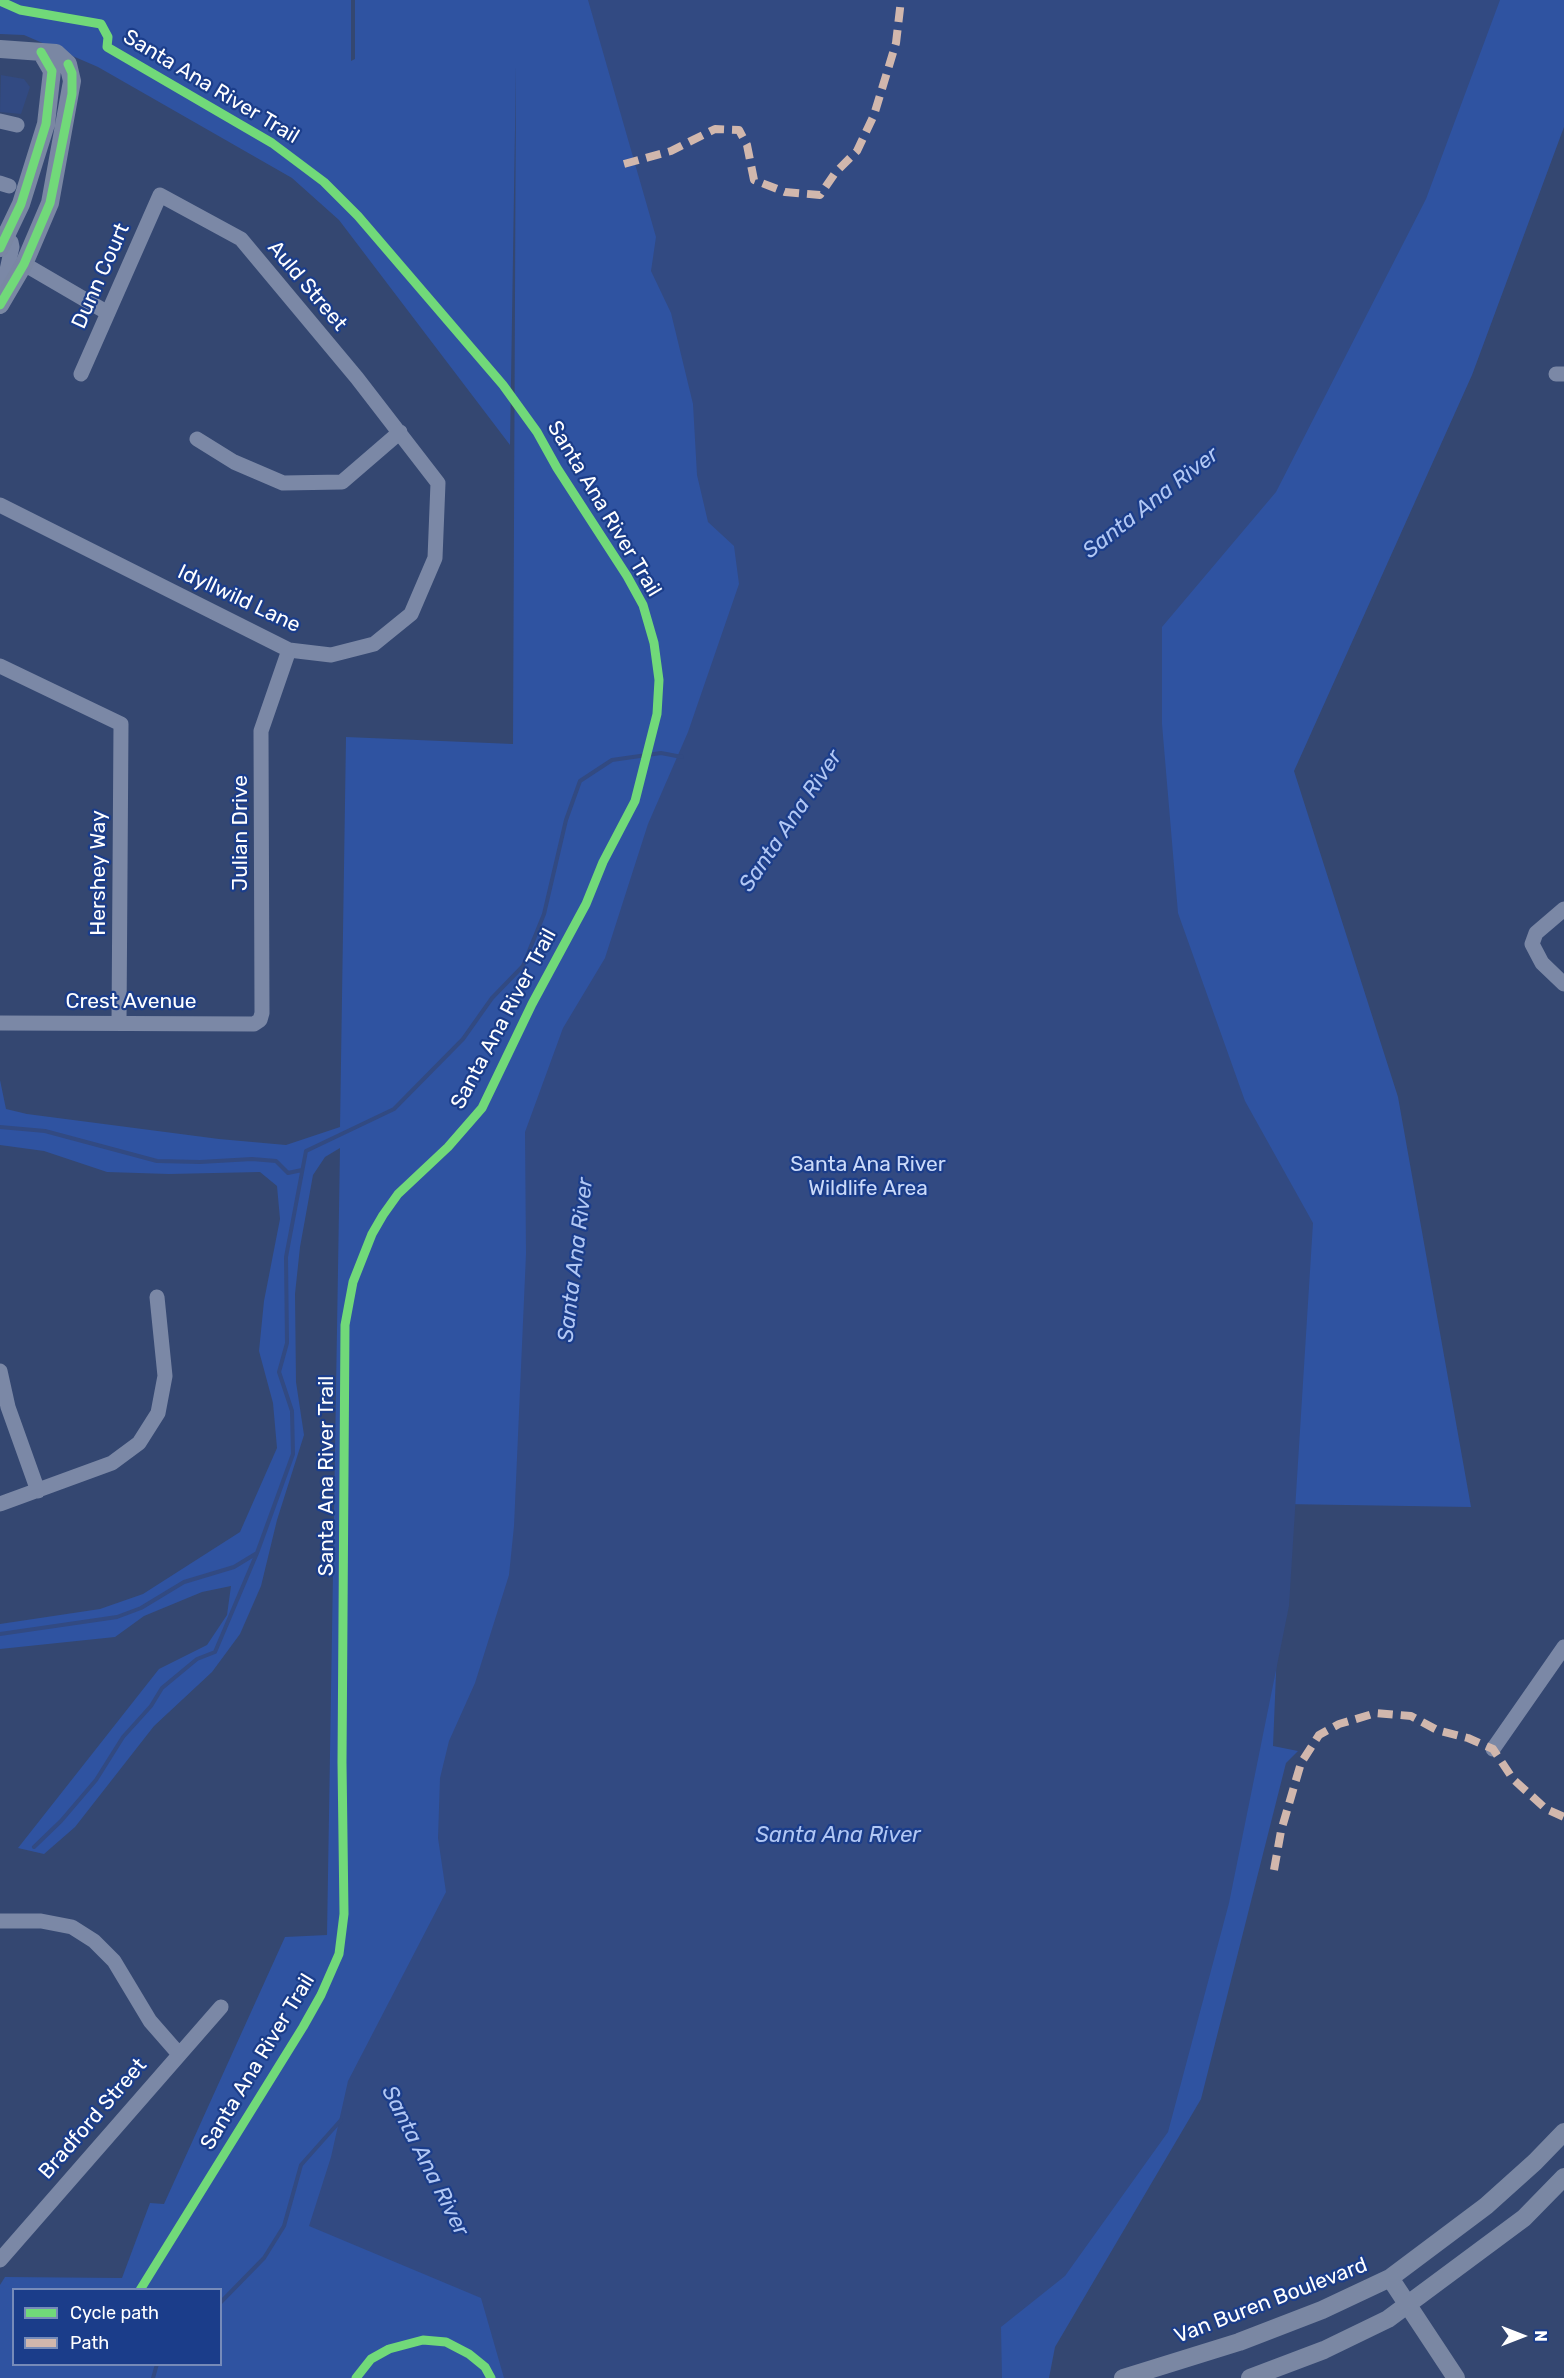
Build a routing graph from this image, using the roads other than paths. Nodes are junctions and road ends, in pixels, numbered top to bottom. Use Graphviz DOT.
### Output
graph roads {
  1 [pos="0,49"];
  2 [pos="41,52"];
  3 [pos="0,121"];
  4 [pos="17,125"];
  5 [pos="160,195"];
  6 [pos="2,239"];
  7 [pos="24,264"];
  8 [pos="0,304"];
  9 [pos="108,312"];
  10 [pos="81,374"];
  11 [pos="400,432"];
  12 [pos="197,439"];
  13 [pos="0,505"];
  14 [pos="289,650"];
  15 [pos="0,666"];
  16 [pos="1564,909"];
  17 [pos="1564,984"];
  18 [pos="260,1020"];
  19 [pos="0,1023"];
  20 [pos="119,1023"];
  21 [pos="157,1297"];
  22 [pos="0,1371"];
  23 [pos="38,1491"];
  24 [pos="0,1504"];
  25 [pos="1564,1647"];
  26 [pos="1493,1749"];
  27 [pos="0,1921"];
  28 [pos="221,2007"];
  29 [pos="178,2053"];
  30 [pos="1564,2132"];
  31 [pos="1564,2177"];
  32 [pos="0,2260"];
  33 [pos="1390,2278"];
  34 [pos="1409,2305"];
  35 [pos="1123,2378"];
  36 [pos="1250,2378"];
  37 [pos="1456,2378"];
  1 -- 2 [label="main road"];
  2 -- 6 [label="main road"];
  2 -- 7 [label="main road"];
  3 -- 4 [label="street"];
  5 -- 9 [label="street, Dunn Court"];
  5 -- 11 [label="street, Auld Street"];
  6 -- 8 [label="street"];
  7 -- 8 [label="main road"];
  7 -- 9 [label="street"];
  9 -- 10 [label="street, Dunn Court"];
  11 -- 12 [label="street"];
  11 -- 14 [label="street, Idyllwild Lane"];
  13 -- 14 [label="street, Idyllwild Lane"];
  14 -- 18 [label="street, Julian Drive"];
  15 -- 20 [label="street, Hershey Way"];
  16 -- 17 [label="street"];
  18 -- 20 [label="street, Crest Avenue"];
  19 -- 20 [label="street, Crest Avenue"];
  21 -- 23 [label="street"];
  22 -- 23 [label="street"];
  23 -- 24 [label="street"];
  25 -- 26 [label="street"];
  27 -- 29 [label="street"];
  28 -- 29 [label="street, Bradford Street"];
  29 -- 32 [label="street, Bradford Street"];
  30 -- 33 [label="main road, Van Buren Boulevard"];
  31 -- 34 [label="main road"];
  33 -- 34 [label="main road"];
  33 -- 35 [label="main road, Van Buren Boulevard"];
  34 -- 36 [label="main road"];
  34 -- 37 [label="main road"];
}
